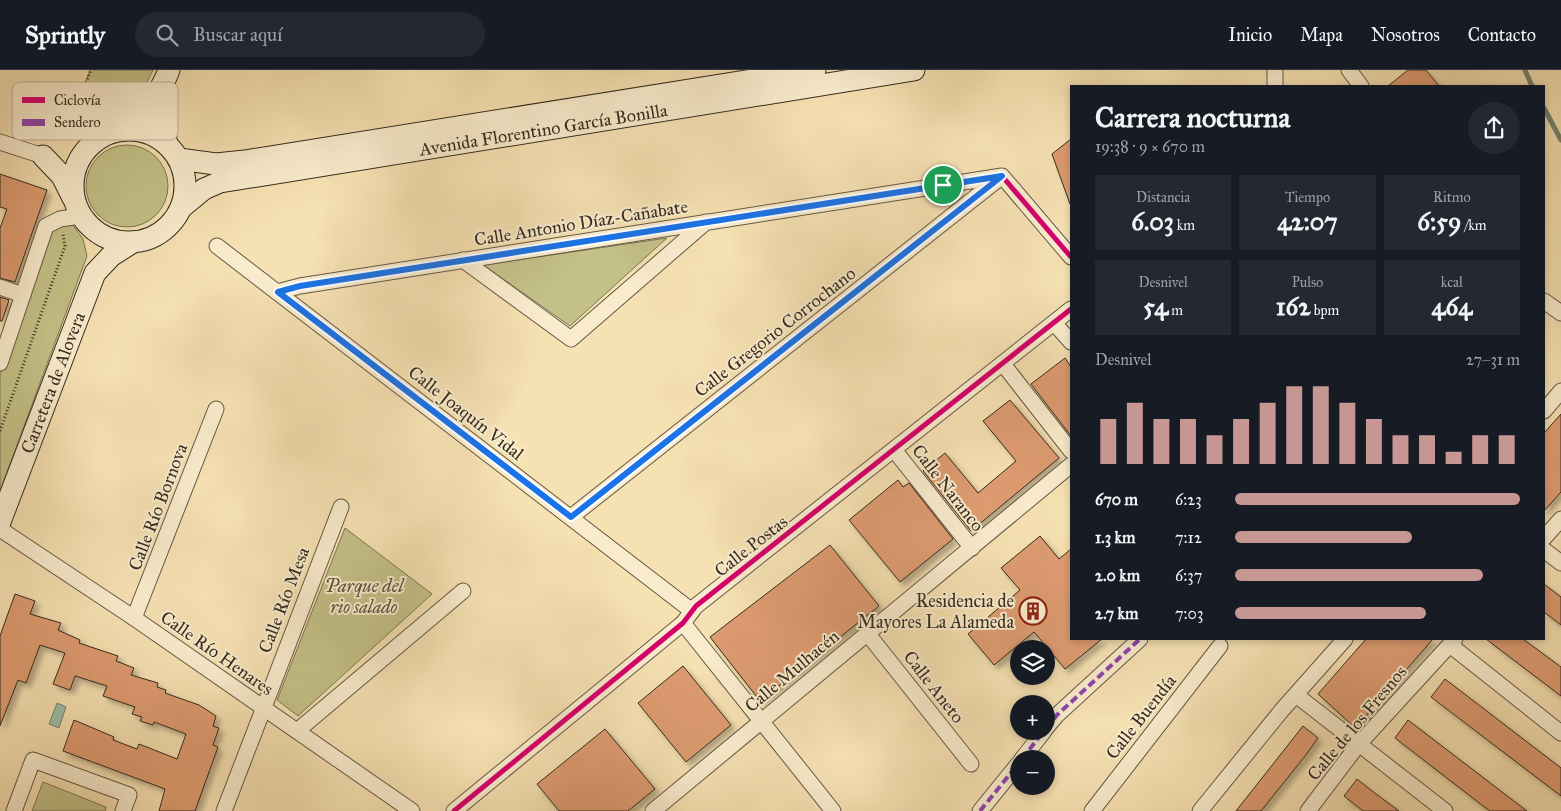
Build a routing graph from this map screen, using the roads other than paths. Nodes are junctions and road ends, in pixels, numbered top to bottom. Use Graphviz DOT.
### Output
graph roads {
  1 [pos="815,70"];
  2 [pos="914,70"];
  3 [pos="1275,70"];
  4 [pos="1350,70"];
  5 [pos="1275,85"];
  6 [pos="1360,85"];
  7 [pos="97,140"];
  8 [pos="159,140"];
  9 [pos="169,140"];
  10 [pos="0,142"];
  11 [pos="39,149"];
  12 [pos="85,150"];
  13 [pos="173,151"];
  14 [pos="1002,176"];
  15 [pos="181,208"];
  16 [pos="82,215"];
  17 [pos="706,222"];
  18 [pos="133,242"];
  19 [pos="217,246"];
  20 [pos="1070,256"];
  21 [pos="463,260"];
  22 [pos="95,273"];
  23 [pos="0,287"];
  24 [pos="278,292"];
  25 [pos="23,295"];
  26 [pos="1545,302"];
  27 [pos="1070,310"];
  28 [pos="1561,313"];
  29 [pos="1054,323"];
  30 [pos="1070,341"];
  31 [pos="0,362"];
  32 [pos="1003,364"];
  33 [pos="1561,391"];
  34 [pos="216,409"];
  35 [pos="1545,410"];
  36 [pos="1070,450"];
  37 [pos="895,451"];
  38 [pos="1070,465"];
  39 [pos="341,507"];
  40 [pos="571,517"];
  41 [pos="1561,519"];
  42 [pos="0,522"];
  43 [pos="0,529"];
  44 [pos="1545,537"];
  45 [pos="972,548"];
  46 [pos="1545,551"];
  47 [pos="1561,563"];
  48 [pos="463,591"];
  49 [pos="688,617"];
  50 [pos="134,618"];
  51 [pos="867,633"];
  52 [pos="1139,640"];
  53 [pos="1344,640"];
  54 [pos="1453,642"];
  55 [pos="1220,646"];
  56 [pos="1296,695"];
  57 [pos="262,707"];
  58 [pos="1055,716"];
  59 [pos="762,720"];
  60 [pos="297,731"];
  61 [pos="1561,734"];
  62 [pos="1037,740"];
  63 [pos="1358,745"];
  64 [pos="1029,750"];
  65 [pos="971,764"];
  66 [pos="1010,773"];
  67 [pos="14,811"];
  68 [pos="123,811"];
  69 [pos="224,811"];
  70 [pos="412,811"];
  71 [pos="454,811"];
  72 [pos="652,811"];
  73 [pos="833,811"];
  74 [pos="980,811"];
  75 [pos="1092,811"];
  76 [pos="1200,811"];
  77 [pos="1308,811"];
  78 [pos="1445,811"];
  1 -- 13 [label="street, Avenida Florentino García Bonilla"];
  2 -- 15 [label="street, Avenida Florentino García Bonilla"];
  3 -- 5 [label="street"];
  4 -- 6 [label="street"];
  7 -- 12 [label="street"];
  8 -- 13 [label="street"];
  9 -- 13 [label="street"];
  10 -- 11 [label="street"];
  11 -- 12 [label="street"];
  11 -- 16 [label="street"];
  12 -- 16 [label="street"];
  13 -- 15 [label="street"];
  14 -- 17 [label="street, Calle Antonio Díaz-Cañabate"];
  14 -- 20 [label="street"];
  14 -- 40 [label="street, Calle Gregorio Corrochano"];
  15 -- 18 [label="street"];
  16 -- 18 [label="street"];
  16 -- 22 [label="street, Carretera de Alovera"];
  16 -- 25 [label="street"];
  17 -- 21 [label="street, Calle Antonio Díaz-Cañabate"];
  17 -- 21 [label="street, Calle Antonio Díaz-Cañabate"];
  18 -- 22 [label="street, Carretera de Alovera"];
  19 -- 24 [label="street, Calle Joaquín Vidal"];
  21 -- 24 [label="street, Calle Antonio Díaz-Cañabate"];
  22 -- 42 [label="street, Carretera de Alovera"];
  23 -- 25 [label="street"];
  24 -- 40 [label="street, Calle Joaquín Vidal"];
  25 -- 31 [label="street"];
  26 -- 28 [label="street"];
  27 -- 29 [label="street, Calle Postas"];
  29 -- 30 [label="street"];
  29 -- 32 [label="street, Calle Postas"];
  32 -- 36 [label="street"];
  32 -- 37 [label="street, Calle Postas"];
  33 -- 35 [label="street"];
  34 -- 50 [label="street, Calle Río Bornova"];
  37 -- 45 [label="street, Calle Naranco"];
  37 -- 49 [label="street, Calle Postas"];
  38 -- 45 [label="street, Calle Mulhacén"];
  39 -- 57 [label="street, Calle Río Mesa"];
  40 -- 49 [label="street, Calle Joaquín Vidal"];
  41 -- 44 [label="street"];
  43 -- 50 [label="street, Calle Río Henares"];
  45 -- 51 [label="street, Calle Mulhacén"];
  46 -- 47 [label="street"];
  48 -- 60 [label="street"];
  49 -- 59 [label="street, Calle Joaquín Vidal"];
  49 -- 71 [label="street, Calle Postas"];
  50 -- 57 [label="street, Calle Río Henares"];
  51 -- 59 [label="street, Calle Mulhacén"];
  51 -- 65 [label="street, Calle Aneto"];
  52 -- 58 [label="street"];
  53 -- 56 [label="street"];
  54 -- 61 [label="street"];
  54 -- 63 [label="street, Calle de los Fresnos"];
  55 -- 75 [label="street, Calle Buendía"];
  56 -- 63 [label="street"];
  56 -- 76 [label="street"];
  57 -- 60 [label="street, Calle Río Henares"];
  57 -- 69 [label="street, Calle Río Mesa"];
  59 -- 72 [label="street, Calle Mulhacén"];
  59 -- 73 [label="street, Calle Joaquín Vidal"];
  60 -- 70 [label="street, Calle Río Henares"];
  62 -- 64 [label="street"];
  63 -- 77 [label="street, Calle de los Fresnos"];
  63 -- 78 [label="street"];
  66 -- 74 [label="street"];
  67 -- 68 [label="street"];
}
